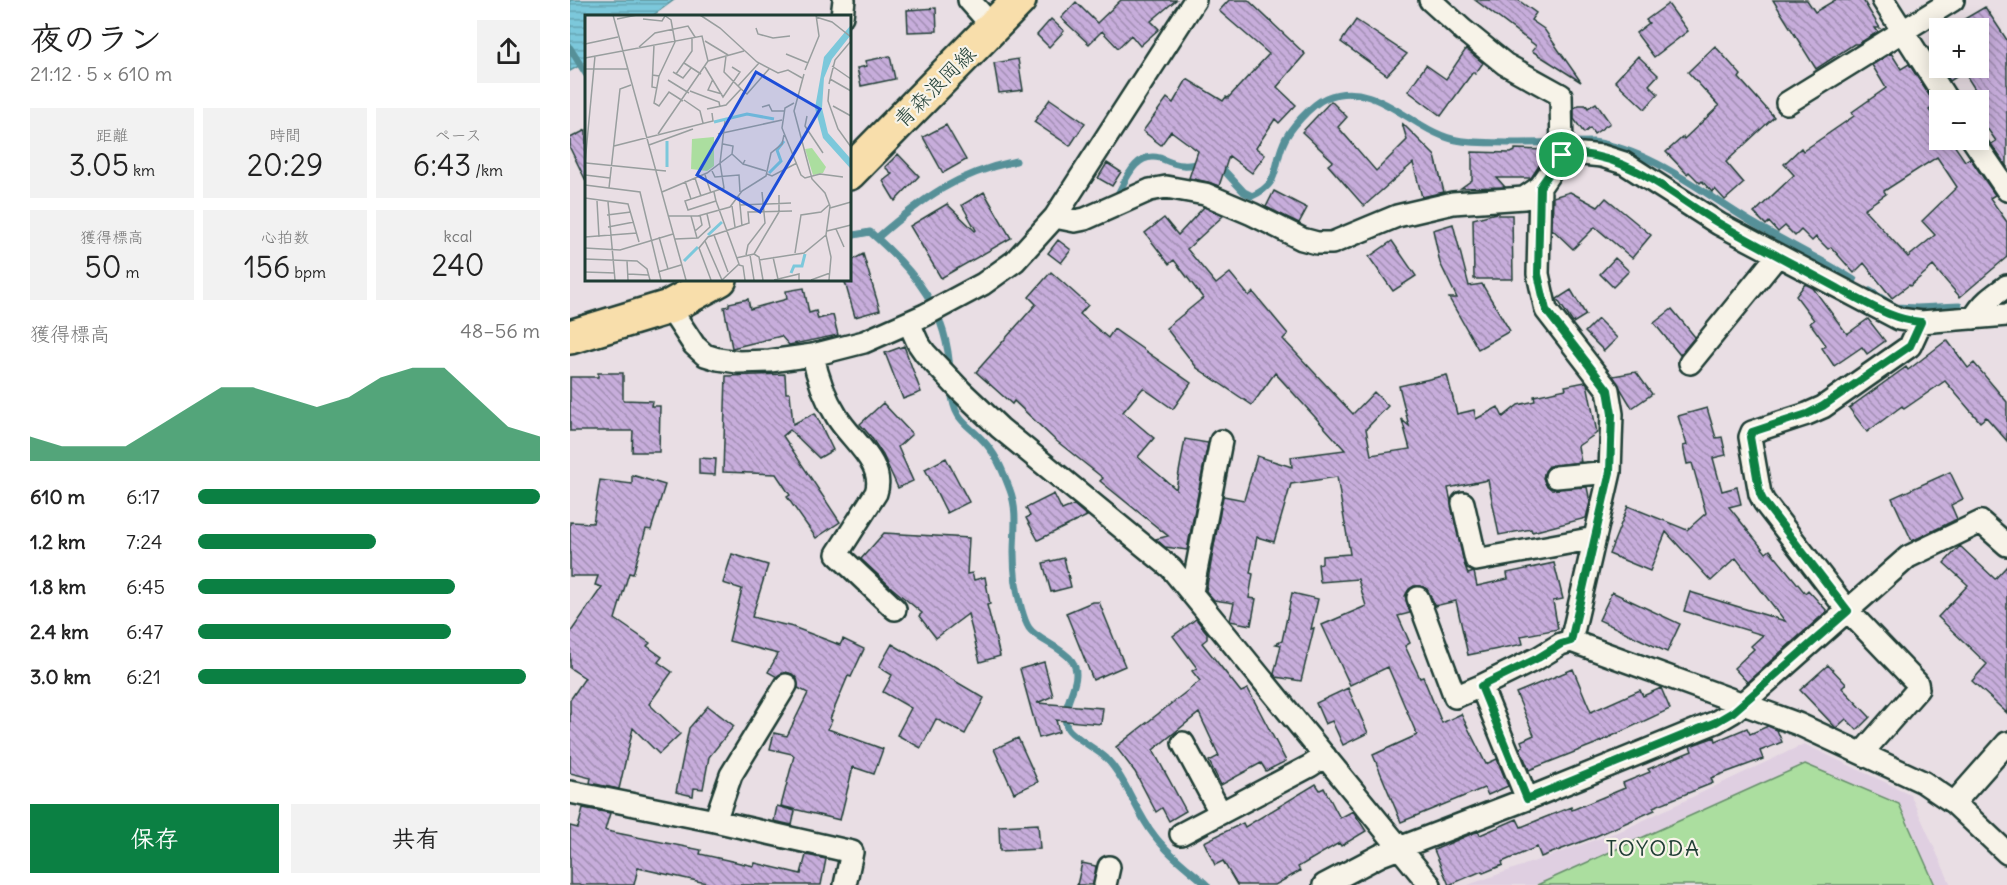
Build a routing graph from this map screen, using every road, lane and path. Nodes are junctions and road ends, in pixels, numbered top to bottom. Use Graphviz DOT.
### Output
graph roads {
  1 [pos="844,0"];
  2 [pos="969,0"];
  3 [pos="1019,0"];
  4 [pos="1195,0"];
  5 [pos="1430,0"];
  6 [pos="1883,0"];
  7 [pos="1953,0"];
  8 [pos="842,15"];
  9 [pos="993,27"];
  10 [pos="1902,31"];
  11 [pos="1940,90"];
  12 [pos="1787,103"];
  13 [pos="1562,146"];
  14 [pos="1980,150"];
  15 [pos="850,172"];
  16 [pos="2005,183"];
  17 [pos="1540,187"];
  18 [pos="1055,217"];
  19 [pos="1778,255"];
  20 [pos="718,280"];
  21 [pos="2007,286"];
  22 [pos="669,307"];
  23 [pos="2007,315"];
  24 [pos="1974,318"];
  25 [pos="917,319"];
  26 [pos="1921,322"];
  27 [pos="570,337"];
  28 [pos="813,355"];
  29 [pos="1690,363"];
  30 [pos="1221,441"];
  31 [pos="1610,472"];
  32 [pos="1556,477"];
  33 [pos="1463,503"];
  34 [pos="1595,538"];
  35 [pos="2007,545"];
  36 [pos="1192,592"];
  37 [pos="1418,598"];
  38 [pos="895,609"];
  39 [pos="1848,611"];
  40 [pos="1571,641"];
  41 [pos="786,685"];
  42 [pos="1481,686"];
  43 [pos="1745,704"];
  44 [pos="1183,743"];
  45 [pos="2007,743"];
  46 [pos="1862,753"];
  47 [pos="1325,756"];
  48 [pos="570,792"];
  49 [pos="1527,799"];
  50 [pos="1954,803"];
  51 [pos="1220,812"];
  52 [pos="715,821"];
  53 [pos="1181,834"];
  54 [pos="1401,849"];
  55 [pos="2007,853"];
  56 [pos="845,885"];
  57 [pos="1324,885"];
  58 [pos="1430,885"];
  1 -- 8 [label="street"];
  2 -- 9 [label="street"];
  3 -- 9 [label="main road, 青森浪岡線"];
  4 -- 18 [label="street"];
  5 -- 13 [label="street"];
  6 -- 10 [label="street"];
  7 -- 10 [label="street"];
  9 -- 15 [label="main road, 青森浪岡線"];
  10 -- 11 [label="street"];
  10 -- 12 [label="street"];
  13 -- 17 [label="street"];
  13 -- 19 [label="street"];
  14 -- 16 [label="street"];
  17 -- 18 [label="street"];
  17 -- 31 [label="street"];
  18 -- 25 [label="street"];
  19 -- 26 [label="street"];
  19 -- 29 [label="street"];
  20 -- 22 [label="main road"];
  21 -- 24 [label="street"];
  22 -- 27 [label="main road"];
  22 -- 28 [label="street"];
  23 -- 24 [label="street"];
  24 -- 26 [label="street"];
  25 -- 28 [label="street"];
  25 -- 36 [label="street"];
  26 -- 39 [label="street"];
  28 -- 38 [label="street"];
  30 -- 36 [label="street"];
  31 -- 32 [label="street"];
  31 -- 34 [label="street"];
  33 -- 34 [label="street"];
  34 -- 40 [label="street"];
  35 -- 39 [label="street"];
  36 -- 47 [label="street"];
  37 -- 42 [label="street"];
  39 -- 43 [label="street"];
  39 -- 46 [label="street"];
  40 -- 42 [label="street"];
  40 -- 43 [label="street"];
  41 -- 52 [label="street"];
  42 -- 49 [label="street"];
  43 -- 46 [label="street"];
  43 -- 49 [label="street"];
  44 -- 51 [label="street"];
  45 -- 50 [label="street"];
  46 -- 50 [label="street"];
  47 -- 51 [label="street"];
  47 -- 54 [label="street"];
  48 -- 52 [label="street"];
  49 -- 54 [label="street"];
  50 -- 55 [label="street"];
  51 -- 53 [label="street"];
  52 -- 56 [label="street"];
  54 -- 57 [label="street"];
  54 -- 58 [label="street"];
}
